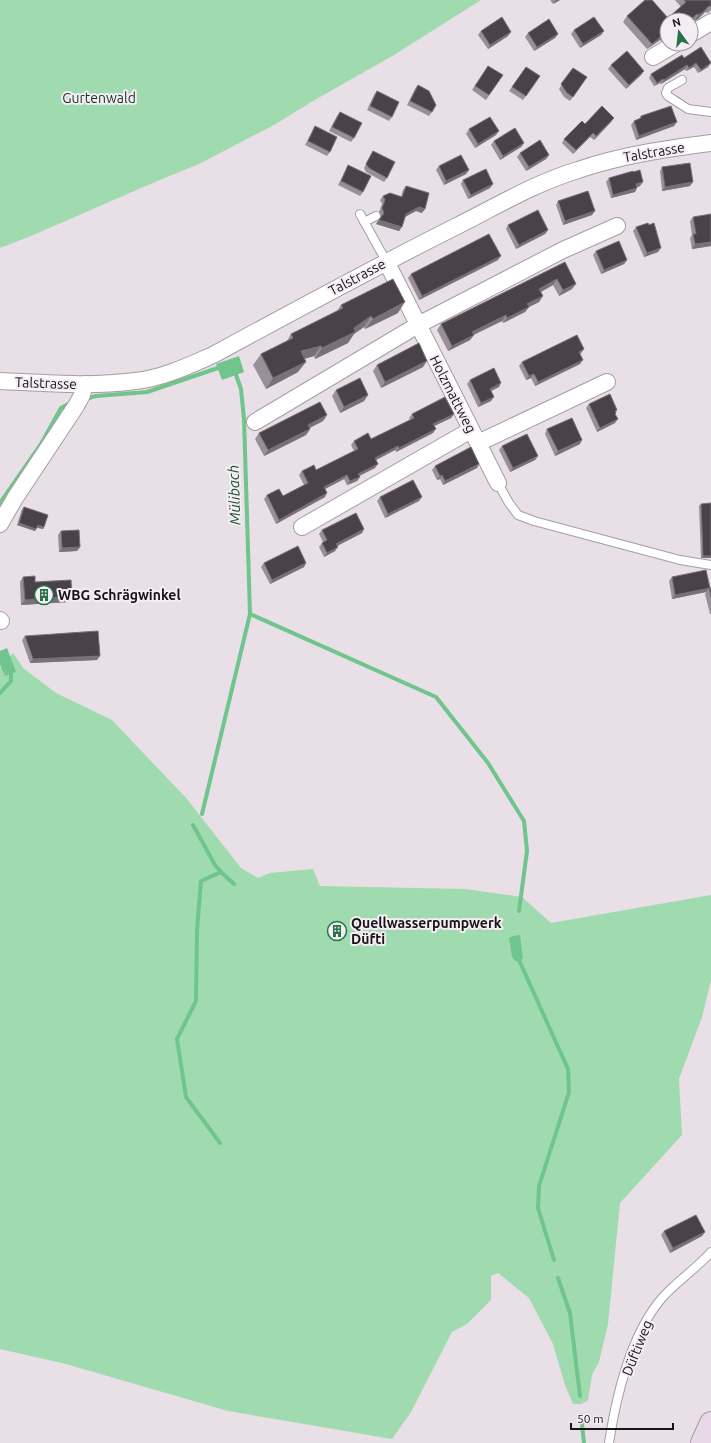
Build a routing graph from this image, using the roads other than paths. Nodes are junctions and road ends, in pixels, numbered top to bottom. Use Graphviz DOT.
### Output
graph roads {
  1 [pos="711,22"];
  2 [pos="699,29"];
  3 [pos="662,52"];
  4 [pos="653,58"];
  5 [pos="682,80"];
  6 [pos="711,112"];
  7 [pos="711,143"];
  8 [pos="360,214"];
  9 [pos="376,216"];
  10 [pos="364,222"];
  11 [pos="617,226"];
  12 [pos="386,262"];
  13 [pos="418,325"];
  14 [pos="0,381"];
  15 [pos="607,382"];
  16 [pos="81,395"];
  17 [pos="255,422"];
  18 [pos="475,436"];
  19 [pos="498,483"];
  20 [pos="0,524"];
  21 [pos="302,527"];
  22 [pos="711,565"];
  23 [pos="711,1252"];
  24 [pos="711,1423"];
  25 [pos="609,1443"];
  26 [pos="702,1443"];
  1 -- 2 [label="street"];
  3 -- 4 [label="street"];
  5 -- 6 [label="lane"];
  7 -- 12 [label="street, Talstrasse"];
  8 -- 10 [label="lane"];
  9 -- 10 [label="lane"];
  10 -- 12 [label="lane"];
  11 -- 13 [label="street"];
  12 -- 13 [label="street, Holzmattweg"];
  12 -- 16 [label="street, Talstrasse"];
  13 -- 17 [label="street"];
  13 -- 18 [label="street, Holzmattweg"];
  14 -- 16 [label="street, Talstrasse"];
  15 -- 18 [label="street, Holzmattweg"];
  16 -- 20 [label="street"];
  18 -- 19 [label="street"];
  18 -- 21 [label="street"];
  19 -- 22 [label="lane"];
  23 -- 25 [label="lane, Düftiweg"];
  24 -- 26 [label="street"];
}
